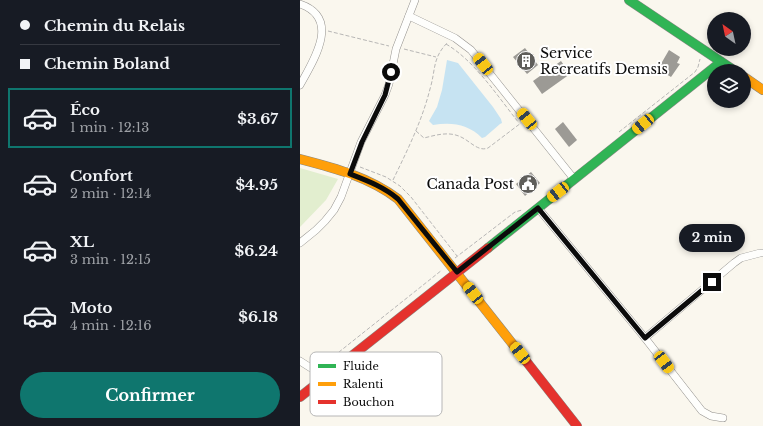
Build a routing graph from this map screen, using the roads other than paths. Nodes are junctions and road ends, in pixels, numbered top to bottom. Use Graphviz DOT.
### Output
graph roads {
  1 [pos="415,0"];
  2 [pos="629,0"];
  3 [pos="300,4"];
  4 [pos="409,16"];
  5 [pos="721,62"];
  6 [pos="724,64"];
  7 [pos="751,82"];
  8 [pos="300,85"];
  9 [pos="763,90"];
  10 [pos="300,159"];
  11 [pos="350,174"];
  12 [pos="574,179"];
  13 [pos="538,208"];
  14 [pos="300,243"];
  15 [pos="763,253"];
  16 [pos="457,272"];
  17 [pos="645,338"];
  18 [pos="351,352"];
  19 [pos="300,361"];
  20 [pos="310,368"];
  21 [pos="310,387"];
  22 [pos="300,397"];
  23 [pos="723,418"];
  24 [pos="577,426"];
  1 -- 4 [label="street"];
  2 -- 5 [label="street"];
  3 -- 8 [label="street"];
  4 -- 11 [label="street"];
  4 -- 12 [label="street"];
  5 -- 6 [label="street"];
  5 -- 12 [label="street"];
  7 -- 9 [label="street"];
  10 -- 11 [label="street"];
  11 -- 14 [label="street"];
  11 -- 16 [label="street"];
  12 -- 13 [label="street"];
  13 -- 16 [label="street"];
  13 -- 17 [label="street"];
  15 -- 17 [label="street"];
  16 -- 18 [label="street"];
  16 -- 24 [label="street"];
  17 -- 23 [label="street"];
  19 -- 20 [label="street"];
  21 -- 22 [label="street"];
}
